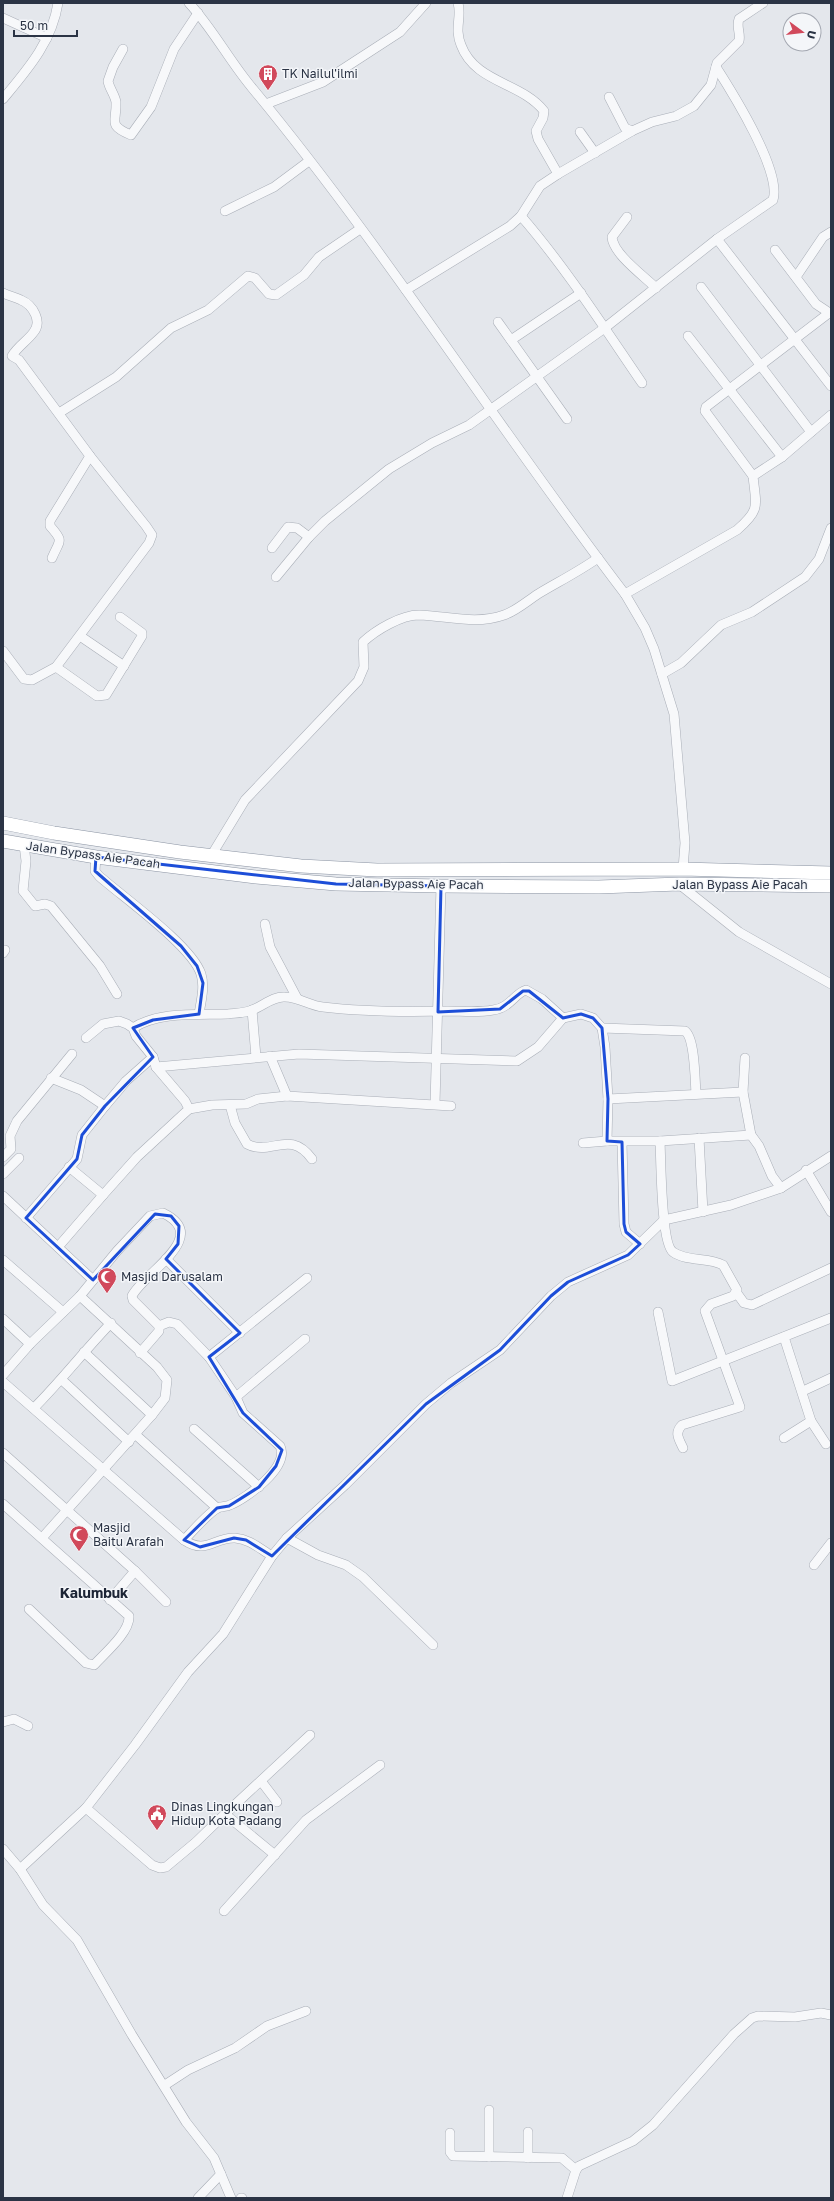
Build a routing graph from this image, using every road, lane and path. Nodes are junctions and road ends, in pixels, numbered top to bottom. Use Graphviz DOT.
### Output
graph roads {
  1 [pos="58,3"];
  2 [pos="189,3"];
  3 [pos="426,3"];
  4 [pos="458,3"];
  5 [pos="763,3"];
  6 [pos="198,13"];
  7 [pos="3,18"];
  8 [pos="47,38"];
  9 [pos="123,49"];
  10 [pos="716,67"];
  11 [pos="609,97"];
  12 [pos="3,99"];
  13 [pos="266,104"];
  14 [pos="632,131"];
  15 [pos="580,132"];
  16 [pos="595,153"];
  17 [pos="309,161"];
  18 [pos="558,174"];
  19 [pos="225,211"];
  20 [pos="521,216"];
  21 [pos="627,217"];
  22 [pos="360,229"];
  23 [pos="831,232"];
  24 [pos="717,239"];
  25 [pos="775,250"];
  26 [pos="796,278"];
  27 [pos="701,287"];
  28 [pos="656,288"];
  29 [pos="406,290"];
  30 [pos="3,293"];
  31 [pos="581,293"];
  32 [pos="830,313"];
  33 [pos="498,322"];
  34 [pos="606,328"];
  35 [pos="688,336"];
  36 [pos="796,338"];
  37 [pos="511,340"];
  38 [pos="7,356"];
  39 [pos="760,365"];
  40 [pos="536,376"];
  41 [pos="642,383"];
  42 [pos="831,386"];
  43 [pos="729,389"];
  44 [pos="490,409"];
  45 [pos="59,413"];
  46 [pos="831,415"];
  47 [pos="567,418"];
  48 [pos="811,432"];
  49 [pos="90,456"];
  50 [pos="782,457"];
  51 [pos="753,476"];
  52 [pos="831,528"];
  53 [pos="309,537"];
  54 [pos="272,548"];
  55 [pos="52,558"];
  56 [pos="598,558"];
  57 [pos="276,577"];
  58 [pos="625,594"];
  59 [pos="120,617"];
  60 [pos="80,636"];
  61 [pos="3,651"];
  62 [pos="124,666"];
  63 [pos="56,667"];
  64 [pos="662,674"];
  65 [pos="3,823"];
  66 [pos="21,826"];
  67 [pos="3,841"];
  68 [pos="24,845"];
  69 [pos="211,856"];
  70 [pos="96,857"];
  71 [pos="683,869"];
  72 [pos="831,873"];
  73 [pos="679,884"];
  74 [pos="441,886"];
  75 [pos="831,886"];
  76 [pos="266,924"];
  77 [pos="831,984"];
  78 [pos="117,994"];
  79 [pos="296,998"];
  80 [pos="252,1010"];
  81 [pos="438,1012"];
  82 [pos="199,1014"];
  83 [pos="563,1018"];
  84 [pos="133,1028"];
  85 [pos="602,1028"];
  86 [pos="86,1038"];
  87 [pos="72,1054"];
  88 [pos="270,1056"];
  89 [pos="153,1057"];
  90 [pos="256,1057"];
  91 [pos="745,1058"];
  92 [pos="436,1060"];
  93 [pos="156,1067"];
  94 [pos="51,1078"];
  95 [pos="743,1092"];
  96 [pos="696,1094"];
  97 [pos="287,1096"];
  98 [pos="608,1099"];
  99 [pos="435,1104"];
  100 [pos="230,1105"];
  101 [pos="105,1106"];
  102 [pos="451,1106"];
  103 [pos="189,1109"];
  104 [pos="751,1135"];
  105 [pos="699,1138"];
  106 [pos="607,1141"];
  107 [pos="660,1141"];
  108 [pos="622,1142"];
  109 [pos="583,1143"];
  110 [pos="831,1156"];
  111 [pos="3,1157"];
  112 [pos="19,1158"];
  113 [pos="312,1159"];
  114 [pos="69,1167"];
  115 [pos="806,1170"];
  116 [pos="3,1174"];
  117 [pos="781,1188"];
  118 [pos="103,1195"];
  119 [pos="3,1196"];
  120 [pos="703,1212"];
  121 [pos="831,1212"];
  122 [pos="26,1218"];
  123 [pos="664,1220"];
  124 [pos="640,1244"];
  125 [pos="58,1248"];
  126 [pos="166,1259"];
  127 [pos="3,1260"];
  128 [pos="831,1268"];
  129 [pos="307,1278"];
  130 [pos="93,1280"];
  131 [pos="736,1292"];
  132 [pos="80,1296"];
  133 [pos="63,1312"];
  134 [pos="658,1312"];
  135 [pos="831,1318"];
  136 [pos="3,1319"];
  137 [pos="111,1323"];
  138 [pos="159,1326"];
  139 [pos="240,1333"];
  140 [pos="784,1337"];
  141 [pos="305,1339"];
  142 [pos="30,1344"];
  143 [pos="84,1352"];
  144 [pos="140,1353"];
  145 [pos="209,1357"];
  146 [pos="724,1360"];
  147 [pos="3,1375"];
  148 [pos="831,1378"];
  149 [pos="62,1380"];
  150 [pos="3,1382"];
  151 [pos="803,1391"];
  152 [pos="236,1397"];
  153 [pos="34,1408"];
  154 [pos="152,1415"];
  155 [pos="811,1421"];
  156 [pos="194,1429"];
  157 [pos="136,1435"];
  158 [pos="784,1438"];
  159 [pos="128,1442"];
  160 [pos="826,1444"];
  161 [pos="683,1448"];
  162 [pos="3,1453"];
  163 [pos="104,1470"];
  164 [pos="260,1487"];
  165 [pos="3,1504"];
  166 [pos="217,1508"];
  167 [pos="67,1511"];
  168 [pos="42,1538"];
  169 [pos="287,1538"];
  170 [pos="184,1540"];
  171 [pos="831,1543"];
  172 [pos="272,1556"];
  173 [pos="814,1565"];
  174 [pos="135,1571"];
  175 [pos="110,1600"];
  176 [pos="166,1602"];
  177 [pos="29,1609"];
  178 [pos="433,1645"];
  179 [pos="3,1722"];
  180 [pos="28,1726"];
  181 [pos="310,1735"];
  182 [pos="380,1765"];
  183 [pos="261,1781"];
  184 [pos="277,1802"];
  185 [pos="86,1808"];
  186 [pos="225,1814"];
  187 [pos="3,1849"];
  188 [pos="275,1855"];
  189 [pos="20,1869"];
  190 [pos="224,1911"];
  191 [pos="306,2011"];
  192 [pos="831,2015"];
  193 [pos="165,2085"];
  194 [pos="490,2110"];
  195 [pos="528,2132"];
  196 [pos="450,2133"];
  197 [pos="489,2157"];
  198 [pos="528,2158"];
  199 [pos="576,2170"];
  200 [pos="221,2174"];
  201 [pos="198,2198"];
  202 [pos="231,2198"];
  203 [pos="567,2198"];
  1 -- 8 [label="street"];
  2 -- 6 [label="street"];
  3 -- 13 [label="street"];
  4 -- 18 [label="street"];
  5 -- 10 [label="street"];
  6 -- 9 [label="street"];
  6 -- 13 [label="street"];
  7 -- 8 [label="street"];
  8 -- 12 [label="street"];
  10 -- 14 [label="street"];
  10 -- 24 [label="street"];
  11 -- 14 [label="street"];
  13 -- 17 [label="street"];
  14 -- 16 [label="street"];
  15 -- 16 [label="street"];
  16 -- 18 [label="street"];
  17 -- 19 [label="street"];
  17 -- 22 [label="street"];
  18 -- 20 [label="street"];
  20 -- 29 [label="street"];
  20 -- 31 [label="street"];
  21 -- 28 [label="street"];
  22 -- 29 [label="street"];
  22 -- 45 [label="street"];
  23 -- 26 [label="street"];
  24 -- 28 [label="street"];
  24 -- 36 [label="street"];
  25 -- 26 [label="street"];
  26 -- 32 [label="street"];
  27 -- 39 [label="street"];
  28 -- 34 [label="street"];
  29 -- 44 [label="street"];
  30 -- 38 [label="street"];
  31 -- 34 [label="street"];
  31 -- 37 [label="street"];
  32 -- 36 [label="street"];
  33 -- 37 [label="street"];
  34 -- 40 [label="street"];
  34 -- 41 [label="street"];
  35 -- 43 [label="street"];
  36 -- 39 [label="street"];
  36 -- 42 [label="street"];
  37 -- 40 [label="street"];
  38 -- 45 [label="street"];
  39 -- 43 [label="street"];
  39 -- 48 [label="street"];
  40 -- 44 [label="street"];
  40 -- 47 [label="street"];
  43 -- 50 [label="street"];
  43 -- 51 [label="street"];
  44 -- 53 [label="street"];
  44 -- 56 [label="street"];
  45 -- 49 [label="street"];
  46 -- 48 [label="street"];
  48 -- 50 [label="street"];
  49 -- 55 [label="street"];
  49 -- 60 [label="street"];
  50 -- 51 [label="street"];
  51 -- 58 [label="street"];
  52 -- 64 [label="street"];
  53 -- 54 [label="street"];
  53 -- 57 [label="street"];
  56 -- 58 [label="street"];
  56 -- 69 [label="street"];
  58 -- 64 [label="street"];
  59 -- 62 [label="street"];
  60 -- 62 [label="street"];
  60 -- 63 [label="street"];
  61 -- 63 [label="street"];
  62 -- 63 [label="street"];
  64 -- 71 [label="street"];
  65 -- 66 [label="highway"];
  66 -- 68 [label="highway"];
  66 -- 69 [label="highway"];
  67 -- 68 [label="highway, Jalan Bypass Aie Pacah"];
  68 -- 70 [label="highway, Jalan Bypass Aie Pacah"];
  68 -- 78 [label="street"];
  69 -- 71 [label="highway"];
  70 -- 74 [label="highway, Jalan Bypass Aie Pacah"];
  70 -- 82 [label="street"];
  71 -- 72 [label="highway"];
  73 -- 74 [label="highway, Jalan Bypass Aie Pacah"];
  73 -- 75 [label="highway, Jalan Bypass Aie Pacah"];
  73 -- 77 [label="street"];
  74 -- 81 [label="street"];
  76 -- 79 [label="street"];
  79 -- 80 [label="street"];
  79 -- 81 [label="street"];
  80 -- 82 [label="street"];
  80 -- 90 [label="street"];
  81 -- 83 [label="street"];
  81 -- 92 [label="street"];
  82 -- 84 [label="street"];
  83 -- 85 [label="street"];
  83 -- 92 [label="street"];
  84 -- 86 [label="street"];
  84 -- 89 [label="street"];
  85 -- 96 [label="street"];
  85 -- 98 [label="street"];
  87 -- 94 [label="street"];
  88 -- 90 [label="street"];
  88 -- 92 [label="street"];
  88 -- 97 [label="street"];
  89 -- 93 [label="street"];
  89 -- 101 [label="street"];
  90 -- 93 [label="street"];
  91 -- 95 [label="street"];
  92 -- 99 [label="street"];
  93 -- 103 [label="street"];
  94 -- 101 [label="street"];
  94 -- 111 [label="street"];
  95 -- 96 [label="street"];
  95 -- 104 [label="street"];
  96 -- 98 [label="street"];
  97 -- 99 [label="street"];
  97 -- 100 [label="street"];
  98 -- 106 [label="street"];
  99 -- 102 [label="street"];
  100 -- 103 [label="street"];
  100 -- 113 [label="street"];
  101 -- 114 [label="street"];
  103 -- 118 [label="street"];
  104 -- 105 [label="street"];
  104 -- 117 [label="street"];
  105 -- 107 [label="street"];
  105 -- 120 [label="street"];
  106 -- 108 [label="street"];
  106 -- 109 [label="street"];
  107 -- 108 [label="street"];
  107 -- 123 [label="street"];
  108 -- 124 [label="street"];
  110 -- 115 [label="street"];
  112 -- 116 [label="street"];
  114 -- 118 [label="street"];
  114 -- 122 [label="street"];
  115 -- 117 [label="street"];
  115 -- 121 [label="street"];
  117 -- 120 [label="street"];
  118 -- 125 [label="street"];
  119 -- 122 [label="street"];
  120 -- 123 [label="street"];
  122 -- 125 [label="street"];
  123 -- 124 [label="street"];
  123 -- 131 [label="street"];
  124 -- 169 [label="street"];
  125 -- 130 [label="street"];
  126 -- 130 [label="street"];
  126 -- 138 [label="street"];
  126 -- 139 [label="street"];
  127 -- 133 [label="street"];
  128 -- 131 [label="street"];
  129 -- 139 [label="street"];
  130 -- 132 [label="street"];
  131 -- 146 [label="street"];
  132 -- 133 [label="street"];
  132 -- 137 [label="street"];
  133 -- 142 [label="street"];
  134 -- 146 [label="street"];
  135 -- 140 [label="street"];
  136 -- 142 [label="street"];
  137 -- 143 [label="street"];
  137 -- 144 [label="street"];
  138 -- 144 [label="street"];
  138 -- 145 [label="street"];
  139 -- 145 [label="street"];
  140 -- 146 [label="street"];
  140 -- 151 [label="street"];
  141 -- 152 [label="street"];
  142 -- 147 [label="street"];
  143 -- 149 [label="street"];
  143 -- 154 [label="street"];
  144 -- 154 [label="street"];
  145 -- 152 [label="street"];
  146 -- 161 [label="street"];
  148 -- 151 [label="street"];
  149 -- 153 [label="street"];
  149 -- 159 [label="street"];
  150 -- 153 [label="street"];
  151 -- 155 [label="street"];
  152 -- 164 [label="street"];
  153 -- 163 [label="street"];
  154 -- 157 [label="street"];
  155 -- 158 [label="street"];
  155 -- 160 [label="street"];
  156 -- 164 [label="street"];
  157 -- 159 [label="street"];
  157 -- 166 [label="street"];
  159 -- 163 [label="street"];
  162 -- 167 [label="street"];
  163 -- 167 [label="street"];
  163 -- 170 [label="street"];
  164 -- 166 [label="street"];
  165 -- 168 [label="street"];
  166 -- 170 [label="street"];
  167 -- 168 [label="street"];
  167 -- 174 [label="street"];
  168 -- 175 [label="street"];
  169 -- 172 [label="street"];
  169 -- 178 [label="street"];
  170 -- 172 [label="street"];
  171 -- 173 [label="street"];
  172 -- 185 [label="street"];
  174 -- 175 [label="street"];
  174 -- 176 [label="street"];
  175 -- 177 [label="street"];
  179 -- 180 [label="street"];
  181 -- 183 [label="street"];
  182 -- 188 [label="street"];
  183 -- 184 [label="street"];
  183 -- 186 [label="street"];
  185 -- 186 [label="street"];
  185 -- 189 [label="street"];
  186 -- 188 [label="street"];
  187 -- 189 [label="street"];
  188 -- 190 [label="street"];
  189 -- 193 [label="street"];
  191 -- 193 [label="street"];
  192 -- 199 [label="street"];
  193 -- 200 [label="street"];
  194 -- 197 [label="street"];
  195 -- 198 [label="street"];
  196 -- 197 [label="street"];
  197 -- 198 [label="street"];
  198 -- 199 [label="street"];
  199 -- 203 [label="street"];
  200 -- 201 [label="street"];
  200 -- 202 [label="street"];
}
